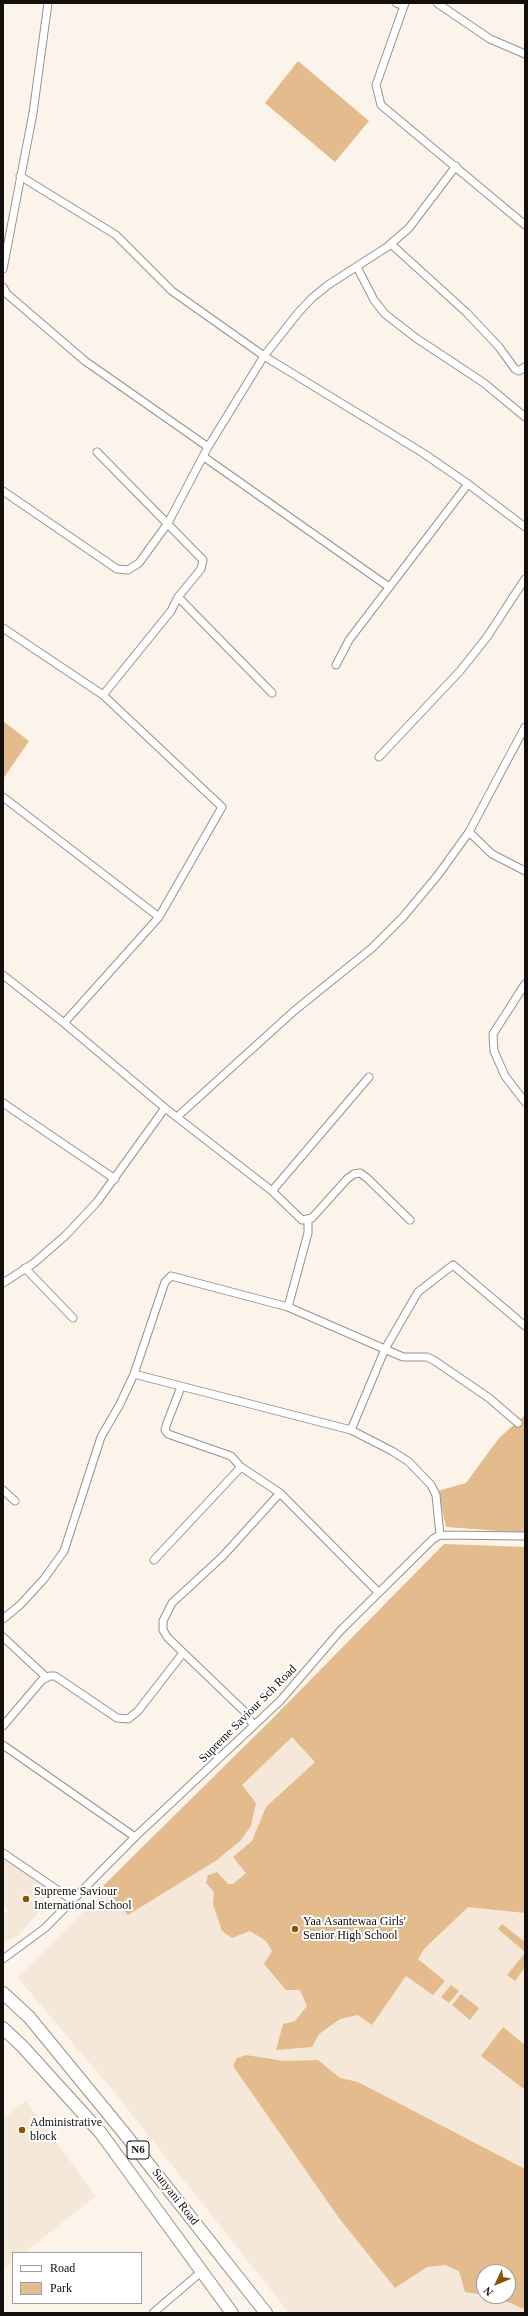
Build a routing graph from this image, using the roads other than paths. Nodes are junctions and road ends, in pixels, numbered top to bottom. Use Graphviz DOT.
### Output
graph roads {
  1 [pos="48,3"];
  2 [pos="396,3"];
  3 [pos="437,3"];
  4 [pos="404,5"];
  5 [pos="525,54"];
  6 [pos="456,166"];
  7 [pos="20,176"];
  8 [pos="525,225"];
  9 [pos="391,244"];
  10 [pos="357,267"];
  11 [pos="3,269"];
  12 [pos="3,287"];
  13 [pos="264,356"];
  14 [pos="525,367"];
  15 [pos="525,417"];
  16 [pos="208,447"];
  17 [pos="97,452"];
  18 [pos="204,457"];
  19 [pos="468,484"];
  20 [pos="3,491"];
  21 [pos="168,523"];
  22 [pos="525,527"];
  23 [pos="525,579"];
  24 [pos="389,587"];
  25 [pos="178,597"];
  26 [pos="3,628"];
  27 [pos="336,665"];
  28 [pos="272,693"];
  29 [pos="103,694"];
  30 [pos="525,727"];
  31 [pos="379,757"];
  32 [pos="3,797"];
  33 [pos="469,832"];
  34 [pos="525,871"];
  35 [pos="159,917"];
  36 [pos="3,975"];
  37 [pos="525,984"];
  38 [pos="64,1023"];
  39 [pos="369,1077"];
  40 [pos="525,1102"];
  41 [pos="3,1103"];
  42 [pos="165,1108"];
  43 [pos="177,1117"];
  44 [pos="115,1179"];
  45 [pos="272,1191"];
  46 [pos="410,1220"];
  47 [pos="309,1222"];
  48 [pos="25,1268"];
  49 [pos="3,1283"];
  50 [pos="288,1307"];
  51 [pos="73,1318"];
  52 [pos="525,1326"];
  53 [pos="385,1349"];
  54 [pos="134,1374"];
  55 [pos="181,1387"];
  56 [pos="518,1423"];
  57 [pos="351,1430"];
  58 [pos="241,1467"];
  59 [pos="3,1490"];
  60 [pos="280,1493"];
  61 [pos="15,1501"];
  62 [pos="440,1535"];
  63 [pos="525,1536"];
  64 [pos="154,1560"];
  65 [pos="378,1592"];
  66 [pos="3,1619"];
  67 [pos="3,1637"];
  68 [pos="183,1653"];
  69 [pos="46,1677"];
  70 [pos="253,1725"];
  71 [pos="3,1726"];
  72 [pos="3,1745"];
  73 [pos="135,1837"];
  74 [pos="3,1853"];
  75 [pos="72,1900"];
  76 [pos="3,1959"];
  77 [pos="3,1993"];
  78 [pos="3,2028"];
  79 [pos="201,2272"];
  80 [pos="153,2313"];
  81 [pos="232,2313"];
  82 [pos="266,2313"];
  1 -- 7 [label="street"];
  2 -- 4 [label="street"];
  3 -- 5 [label="street"];
  4 -- 6 [label="street"];
  6 -- 8 [label="street"];
  6 -- 9 [label="street"];
  7 -- 11 [label="street"];
  7 -- 13 [label="street"];
  9 -- 10 [label="street"];
  9 -- 14 [label="street"];
  10 -- 13 [label="street"];
  10 -- 15 [label="street"];
  12 -- 16 [label="street"];
  13 -- 16 [label="street"];
  13 -- 19 [label="street"];
  16 -- 18 [label="street"];
  17 -- 21 [label="street"];
  18 -- 21 [label="street"];
  18 -- 24 [label="street"];
  19 -- 22 [label="street"];
  19 -- 24 [label="street"];
  20 -- 21 [label="street"];
  21 -- 25 [label="street"];
  23 -- 31 [label="street"];
  24 -- 27 [label="street"];
  25 -- 28 [label="street"];
  25 -- 29 [label="street"];
  26 -- 29 [label="street"];
  29 -- 35 [label="street"];
  30 -- 33 [label="street"];
  32 -- 35 [label="street"];
  33 -- 34 [label="street"];
  33 -- 43 [label="street"];
  35 -- 38 [label="street"];
  36 -- 38 [label="street"];
  37 -- 40 [label="street"];
  38 -- 42 [label="street"];
  39 -- 45 [label="street"];
  41 -- 44 [label="street"];
  42 -- 43 [label="street"];
  42 -- 44 [label="street"];
  43 -- 45 [label="street"];
  44 -- 48 [label="street"];
  45 -- 47 [label="street"];
  46 -- 47 [label="street"];
  47 -- 50 [label="street"];
  48 -- 49 [label="street"];
  48 -- 51 [label="street"];
  50 -- 53 [label="street"];
  50 -- 54 [label="street"];
  52 -- 53 [label="street"];
  53 -- 56 [label="street"];
  53 -- 57 [label="street"];
  54 -- 55 [label="street"];
  54 -- 66 [label="street"];
  55 -- 57 [label="street"];
  55 -- 58 [label="street"];
  57 -- 62 [label="street"];
  58 -- 60 [label="street"];
  58 -- 64 [label="street"];
  59 -- 61 [label="street"];
  60 -- 65 [label="street"];
  60 -- 68 [label="street"];
  62 -- 63 [label="street"];
  62 -- 65 [label="street, Supreme Saviour Sch Road"];
  65 -- 70 [label="street, Supreme Saviour Sch Road"];
  67 -- 69 [label="street"];
  68 -- 69 [label="street"];
  68 -- 70 [label="street"];
  69 -- 71 [label="street"];
  70 -- 73 [label="street, Supreme Saviour Sch Road"];
  72 -- 73 [label="street"];
  73 -- 75 [label="street, Supreme Saviour Sch Road"];
  74 -- 75 [label="street"];
  75 -- 76 [label="street, Supreme Saviour Sch Road"];
  77 -- 82 [label="main road, Sunyani Road / N6"];
  78 -- 79 [label="main road, Sunyani Road / N6"];
  79 -- 80 [label="street"];
  79 -- 81 [label="main road, Sunyani Road / N6"];
}
